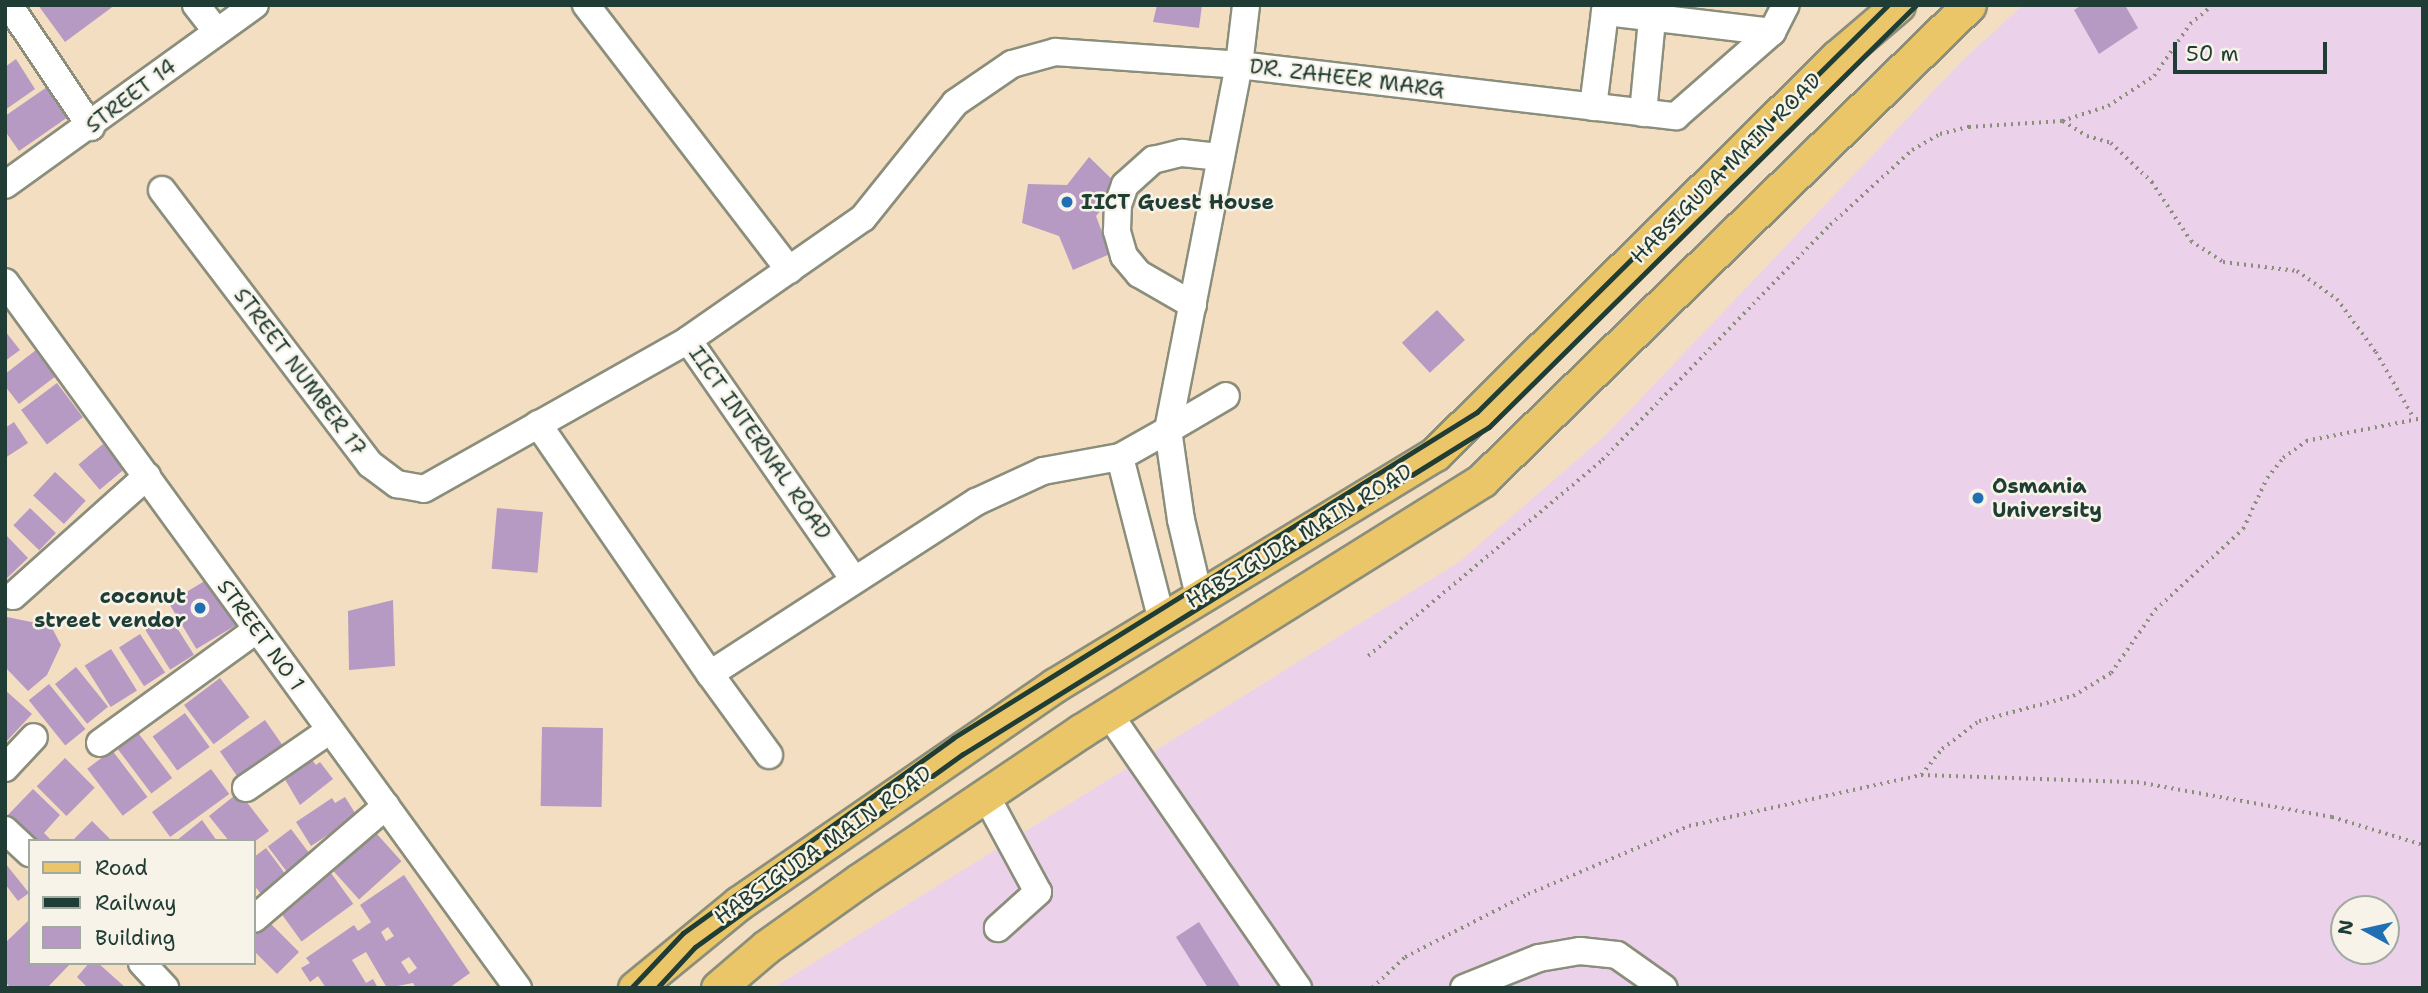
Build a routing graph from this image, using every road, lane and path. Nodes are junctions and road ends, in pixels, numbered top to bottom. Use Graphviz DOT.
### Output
graph roads {
  1 [pos="9,5"];
  2 [pos="196,5"];
  3 [pos="255,5"];
  4 [pos="586,5"];
  5 [pos="1246,5"];
  6 [pos="1786,5"];
  7 [pos="1898,5"];
  8 [pos="1969,5"];
  9 [pos="2213,5"];
  10 [pos="1652,19"];
  11 [pos="217,32"];
  12 [pos="1772,32"];
  13 [pos="1239,65"];
  14 [pos="1593,107"];
  15 [pos="1643,113"];
  16 [pos="2062,121"];
  17 [pos="91,127"];
  18 [pos="1221,157"];
  19 [pos="5,185"];
  20 [pos="162,190"];
  21 [pos="789,270"];
  22 [pos="5,282"];
  23 [pos="1193,305"];
  24 [pos="688,340"];
  25 [pos="1226,396"];
  26 [pos="1475,415"];
  27 [pos="2414,418"];
  28 [pos="2423,418"];
  29 [pos="538,424"];
  30 [pos="1168,430"];
  31 [pos="1508,454"];
  32 [pos="1120,457"];
  33 [pos="147,477"];
  34 [pos="853,578"];
  35 [pos="13,596"];
  36 [pos="1199,596"];
  37 [pos="1161,617"];
  38 [pos="256,630"];
  39 [pos="1368,656"];
  40 [pos="710,674"];
  41 [pos="1109,714"];
  42 [pos="330,730"];
  43 [pos="34,737"];
  44 [pos="100,743"];
  45 [pos="769,755"];
  46 [pos="6,765"];
  47 [pos="1921,775"];
  48 [pos="246,788"];
  49 [pos="986,796"];
  50 [pos="386,806"];
  51 [pos="5,830"];
  52 [pos="833,836"];
  53 [pos="2423,845"];
  54 [pos="28,851"];
  55 [pos="860,880"];
  56 [pos="256,917"];
  57 [pos="998,928"];
  58 [pos="144,965"];
  59 [pos="165,988"];
  60 [pos="518,988"];
  61 [pos="635,988"];
  62 [pos="718,988"];
  63 [pos="1298,988"];
  64 [pos="1372,988"];
  65 [pos="1464,988"];
  66 [pos="1664,988"];
  1 -- 17 [label="street"];
  2 -- 11 [label="street"];
  3 -- 11 [label="street, STREET 14"];
  4 -- 21 [label="street"];
  5 -- 13 [label="street"];
  6 -- 12 [label="street, DR. ZAHEER MARG"];
  7 -- 26 [label="main road, HABSIGUDA MAIN ROAD"];
  8 -- 31 [label="main road"];
  9 -- 16 [label="path"];
  10 -- 12 [label="street"];
  10 -- 14 [label="street"];
  10 -- 15 [label="street"];
  11 -- 17 [label="street, STREET 14"];
  12 -- 15 [label="street, DR. ZAHEER MARG"];
  13 -- 14 [label="street, DR. ZAHEER MARG"];
  13 -- 18 [label="street, DR. ZAHEER MARG"];
  13 -- 21 [label="street, IICT INTERNAL ROAD"];
  14 -- 15 [label="street, DR. ZAHEER MARG"];
  16 -- 27 [label="path"];
  16 -- 39 [label="path"];
  17 -- 19 [label="street, STREET 14"];
  18 -- 23 [label="street, DR. ZAHEER MARG"];
  18 -- 23 [label="street"];
  20 -- 29 [label="street, STREET NUMBER 17"];
  21 -- 24 [label="street, IICT INTERNAL ROAD"];
  22 -- 33 [label="street, STREET NO 1"];
  23 -- 30 [label="street, DR. ZAHEER MARG"];
  24 -- 29 [label="street, STREET NUMBER 17"];
  24 -- 34 [label="street, IICT INTERNAL ROAD"];
  25 -- 30 [label="street"];
  26 -- 31 [label="main road"];
  26 -- 36 [label="main road, HABSIGUDA MAIN ROAD"];
  27 -- 28 [label="path"];
  27 -- 47 [label="path"];
  29 -- 40 [label="street"];
  30 -- 32 [label="street"];
  30 -- 36 [label="street, DR. ZAHEER MARG"];
  31 -- 41 [label="main road"];
  32 -- 34 [label="street"];
  32 -- 37 [label="street"];
  33 -- 35 [label="street"];
  33 -- 38 [label="street, STREET NO 1"];
  34 -- 40 [label="street"];
  36 -- 37 [label="main road, HABSIGUDA MAIN ROAD"];
  37 -- 52 [label="main road, HABSIGUDA MAIN ROAD"];
  38 -- 42 [label="street, STREET NO 1"];
  38 -- 44 [label="street"];
  40 -- 45 [label="street"];
  41 -- 49 [label="main road"];
  41 -- 63 [label="street"];
  42 -- 48 [label="street"];
  42 -- 50 [label="street, STREET NO 1"];
  43 -- 46 [label="street"];
  47 -- 53 [label="path"];
  47 -- 64 [label="path"];
  49 -- 55 [label="main road"];
  49 -- 57 [label="street"];
  50 -- 56 [label="street"];
  50 -- 60 [label="street, STREET NO 1"];
  51 -- 54 [label="street"];
  52 -- 55 [label="main road"];
  52 -- 61 [label="main road, HABSIGUDA MAIN ROAD"];
  55 -- 62 [label="main road"];
  58 -- 59 [label="street"];
  65 -- 66 [label="street"];
}
